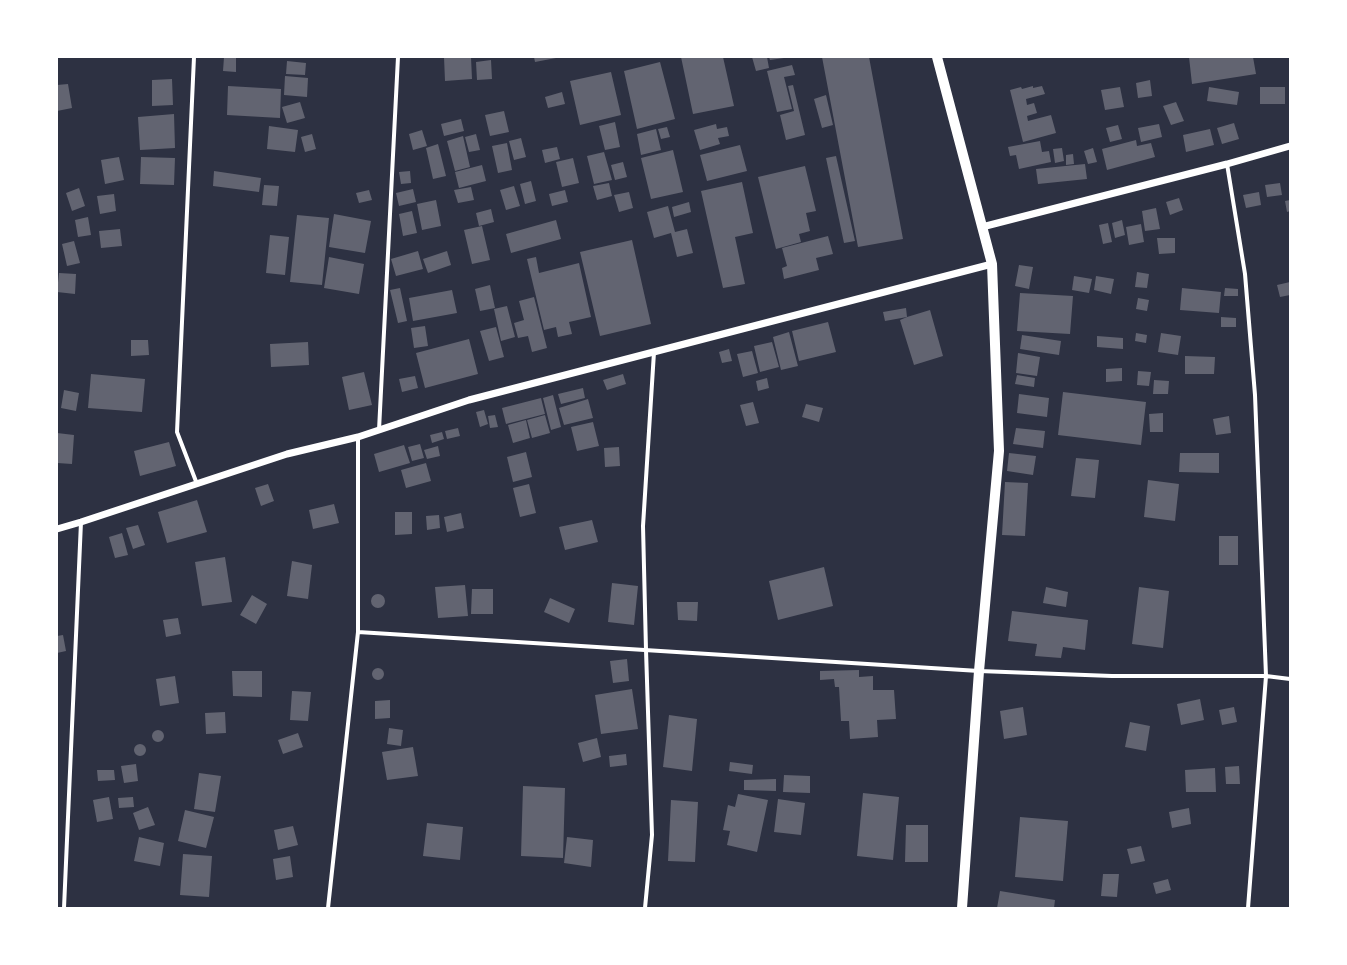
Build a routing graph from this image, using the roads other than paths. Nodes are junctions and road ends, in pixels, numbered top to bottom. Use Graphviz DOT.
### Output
graph roads {
  1 [pos="194,57"];
  2 [pos="398,57"];
  3 [pos="937,57"];
  4 [pos="1290,146"];
  5 [pos="1227,164"];
  6 [pos="982,227"];
  7 [pos="992,264"];
  8 [pos="654,352"];
  9 [pos="379,430"];
  10 [pos="358,437"];
  11 [pos="197,484"];
  12 [pos="81,522"];
  13 [pos="57,529"];
  14 [pos="358,632"];
  15 [pos="646,650"];
  16 [pos="979,671"];
  17 [pos="1266,676"];
  18 [pos="1290,679"];
  19 [pos="64,908"];
  20 [pos="328,908"];
  21 [pos="645,908"];
  22 [pos="962,908"];
  23 [pos="1248,908"];
  1 -- 11 [label="street"];
  2 -- 9 [label="street"];
  3 -- 6 [label="main road"];
  4 -- 5 [label="street"];
  5 -- 6 [label="street"];
  5 -- 17 [label="street"];
  6 -- 7 [label="main road"];
  7 -- 8 [label="street"];
  7 -- 16 [label="main road"];
  8 -- 9 [label="street"];
  8 -- 15 [label="street"];
  9 -- 10 [label="street"];
  10 -- 11 [label="street"];
  10 -- 14 [label="street"];
  11 -- 12 [label="street"];
  12 -- 13 [label="street"];
  12 -- 19 [label="street"];
  14 -- 15 [label="street"];
  14 -- 20 [label="street"];
  15 -- 16 [label="street"];
  15 -- 21 [label="street"];
  16 -- 17 [label="street"];
  16 -- 22 [label="main road"];
  17 -- 18 [label="street"];
  17 -- 23 [label="street"];
}
